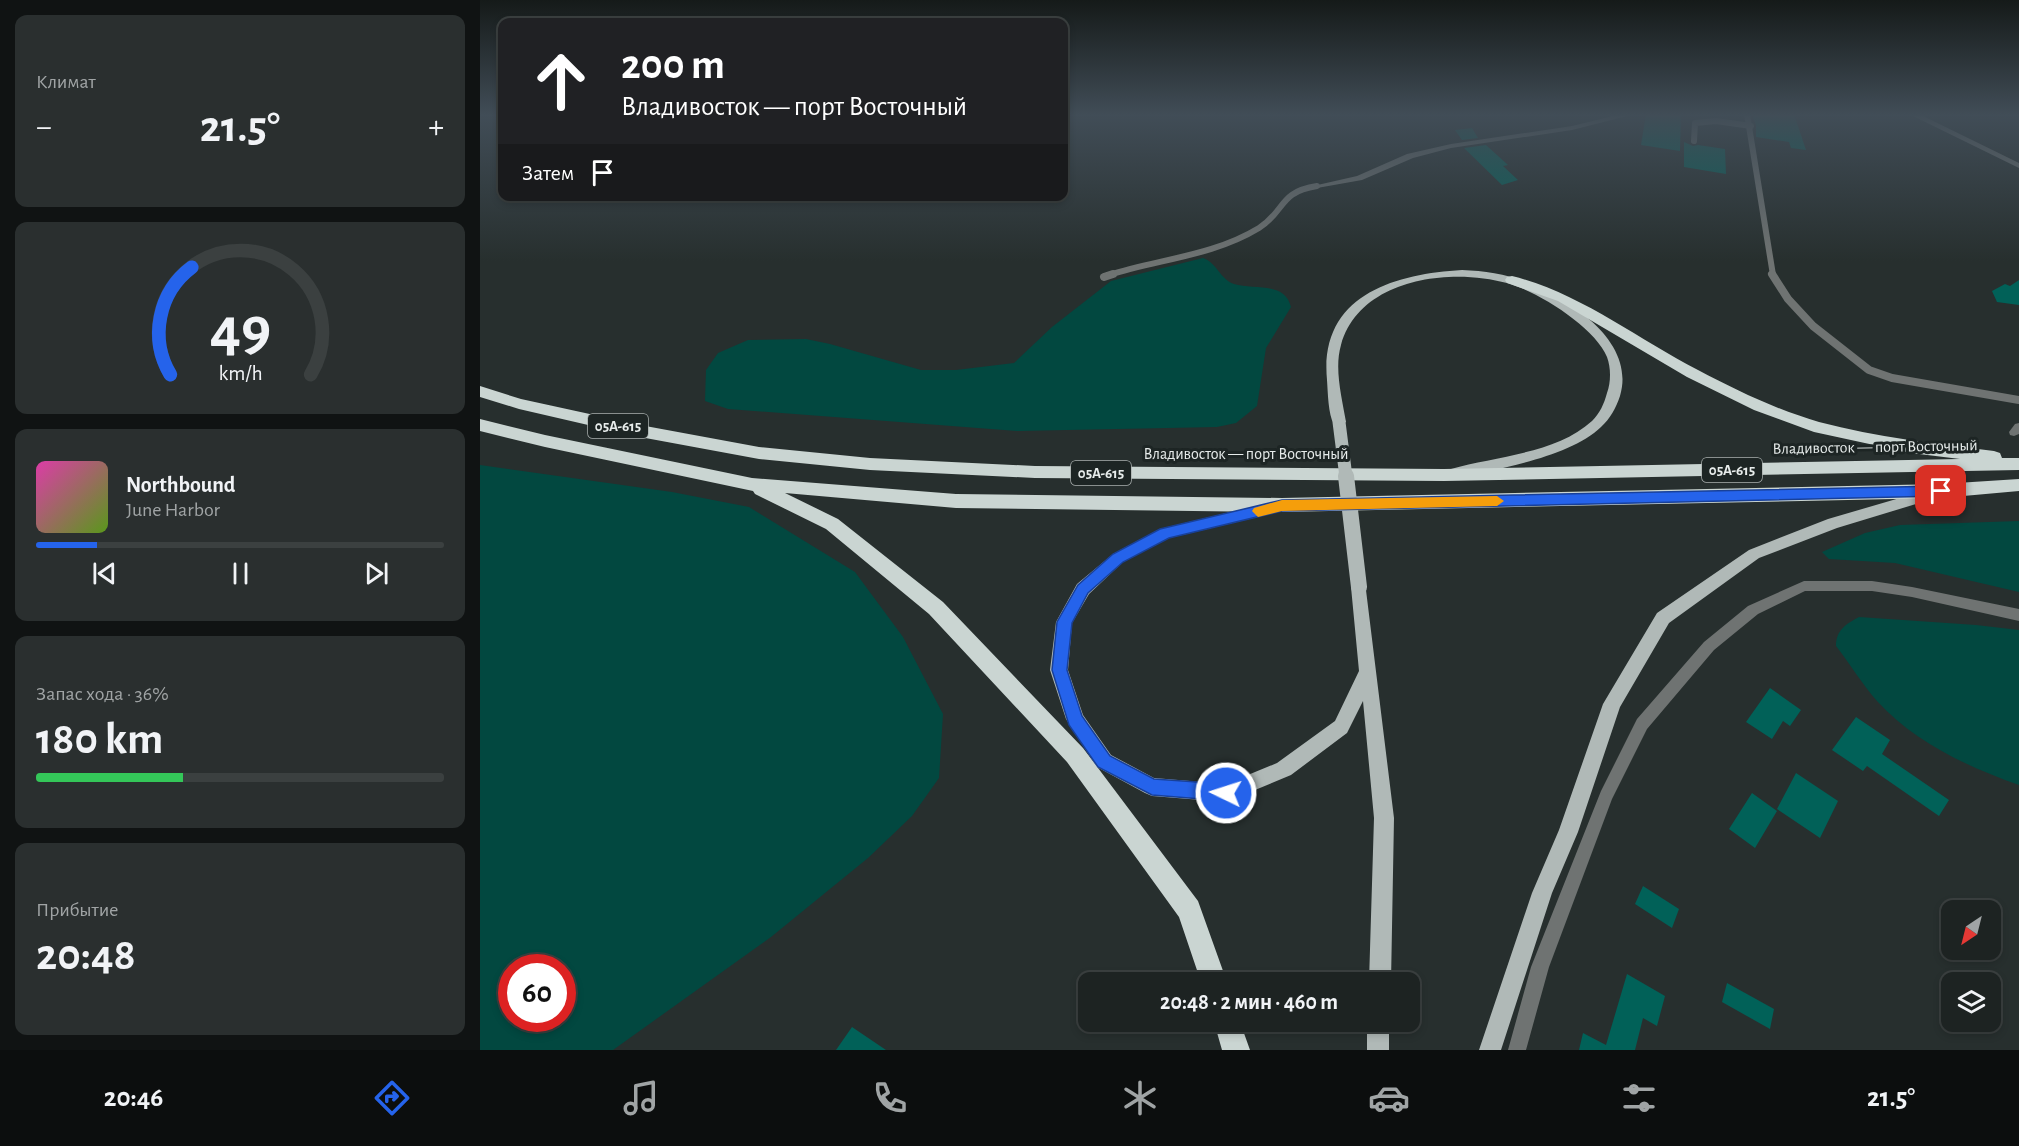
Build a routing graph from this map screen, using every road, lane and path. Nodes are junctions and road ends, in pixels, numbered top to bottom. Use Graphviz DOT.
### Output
graph roads {
  1 [pos="1394,163"];
  2 [pos="1756,163"];
  3 [pos="1317,186"];
  4 [pos="1104,277"];
  5 [pos="1512,280"];
  6 [pos="480,391"];
  7 [pos="2019,400"];
  8 [pos="480,425"];
  9 [pos="2019,463"];
  10 [pos="1444,475"];
  11 [pos="752,484"];
  12 [pos="2019,485"];
  13 [pos="1941,491"];
  14 [pos="1282,506"];
  15 [pos="2019,615"];
  16 [pos="1368,670"];
  17 [pos="1211,972"];
  18 [pos="1380,972"];
  19 [pos="1230,1032"];
  20 [pos="1378,1032"];
  21 [pos="1236,1050"];
  22 [pos="1378,1050"];
  23 [pos="1490,1050"];
  24 [pos="1517,1050"];
  1 -- 3 [label="street"];
  2 -- 7 [label="lane"];
  3 -- 4 [label="lane"];
  5 -- 9 [label="highway"];
  5 -- 10 [label="main road"];
  5 -- 16 [label="main road, bridge"];
  6 -- 10 [label="highway, Владивосток — порт Восточный / 05А-615"];
  8 -- 11 [label="highway, 05А-615"];
  9 -- 10 [label="highway, Владивосток — порт Восточный / 05А-615"];
  11 -- 14 [label="highway, 05А-615"];
  11 -- 17 [label="highway"];
  12 -- 13 [label="highway, 05А-615"];
  13 -- 14 [label="highway, 05А-615"];
  13 -- 23 [label="main road"];
  14 -- 16 [label="main road"];
  15 -- 24 [label="street"];
  16 -- 18 [label="main road"];
  19 -- 21 [label="highway"];
  20 -- 22 [label="main road"];
}
